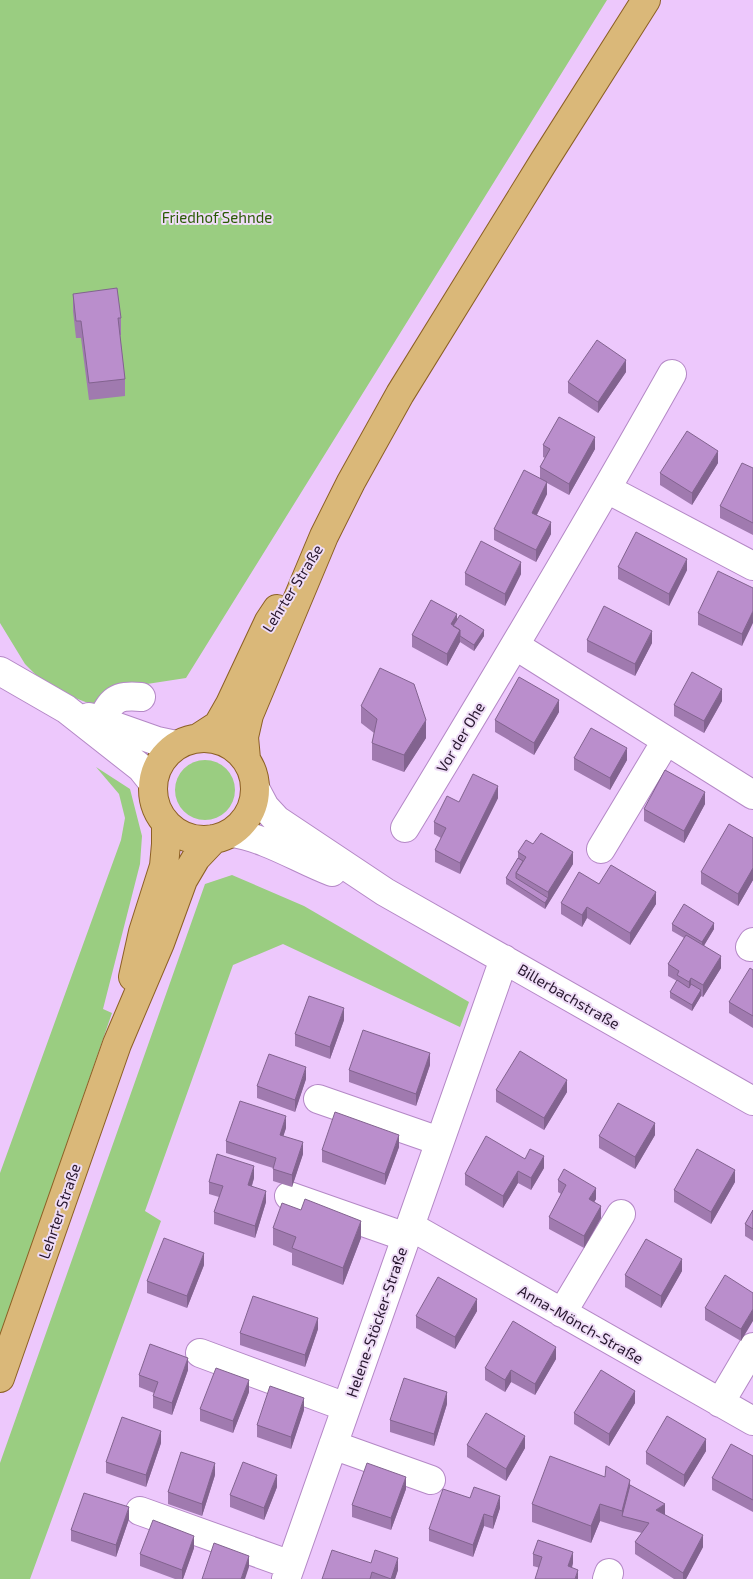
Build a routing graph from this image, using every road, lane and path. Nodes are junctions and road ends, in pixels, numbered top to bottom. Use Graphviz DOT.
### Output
graph roads {
  1 [pos="646,0"];
  2 [pos="672,374"];
  3 [pos="607,489"];
  4 [pos="324,536"];
  5 [pos="753,566"];
  6 [pos="516,646"];
  7 [pos="0,671"];
  8 [pos="141,696"];
  9 [pos="66,709"];
  10 [pos="101,721"];
  11 [pos="666,741"];
  12 [pos="187,742"];
  13 [pos="246,759"];
  14 [pos="153,783"];
  15 [pos="256,790"];
  16 [pos="753,795"];
  17 [pos="166,823"];
  18 [pos="404,828"];
  19 [pos="222,836"];
  20 [pos="601,849"];
  21 [pos="385,892"];
  22 [pos="504,959"];
  23 [pos="117,1044"];
  24 [pos="318,1099"];
  25 [pos="753,1101"];
  26 [pos="439,1141"];
  27 [pos="289,1196"];
  28 [pos="621,1214"];
  29 [pos="408,1232"];
  30 [pos="562,1313"];
  31 [pos="753,1347"];
  32 [pos="200,1353"];
  33 [pos="0,1378"];
  34 [pos="720,1402"];
  35 [pos="346,1407"];
  36 [pos="753,1421"];
  37 [pos="333,1445"];
  38 [pos="431,1480"];
  39 [pos="140,1511"];
  40 [pos="288,1572"];
  1 -- 4 [label="main road"];
  2 -- 3 [label="street, Vor der Ohe"];
  3 -- 5 [label="street"];
  3 -- 6 [label="street, Vor der Ohe"];
  4 -- 12 [label="main road, Lehrter Straße"];
  4 -- 13 [label="main road, Lehrter Straße"];
  6 -- 11 [label="street"];
  6 -- 18 [label="street, Vor der Ohe"];
  7 -- 9 [label="street"];
  8 -- 10 [label="street"];
  9 -- 10 [label="street"];
  9 -- 14 [label="street"];
  10 -- 12 [label="street"];
  11 -- 16 [label="street"];
  11 -- 20 [label="street"];
  12 -- 13 [label="main road"];
  12 -- 14 [label="main road"];
  13 -- 15 [label="main road"];
  14 -- 17 [label="main road"];
  15 -- 19 [label="main road"];
  15 -- 21 [label="street, Billerbachstraße"];
  17 -- 19 [label="main road"];
  17 -- 23 [label="main road, Lehrter Straße"];
  19 -- 21 [label="street, Billerbachstraße"];
  19 -- 23 [label="main road, Lehrter Straße"];
  21 -- 22 [label="street, Billerbachstraße"];
  22 -- 25 [label="street, Billerbachstraße"];
  22 -- 26 [label="street, Helene-Stöcker-Straße"];
  23 -- 33 [label="main road, Lehrter Straße"];
  24 -- 26 [label="street"];
  26 -- 29 [label="street, Helene-Stöcker-Straße"];
  27 -- 29 [label="street, Helene-Stöcker-Straße"];
  28 -- 30 [label="street"];
  29 -- 30 [label="street, Anna-Mönch-Straße"];
  29 -- 35 [label="street, Helene-Stöcker-Straße"];
  30 -- 34 [label="street, Anna-Mönch-Straße"];
  31 -- 34 [label="street"];
  32 -- 35 [label="street, Helene-Stöcker-Straße"];
  34 -- 36 [label="street, Anna-Mönch-Straße"];
  35 -- 37 [label="street, Helene-Stöcker-Straße"];
  37 -- 38 [label="street"];
  37 -- 40 [label="street, Helene-Stöcker-Straße"];
  39 -- 40 [label="street, Helene-Stöcker-Straße"];
}
